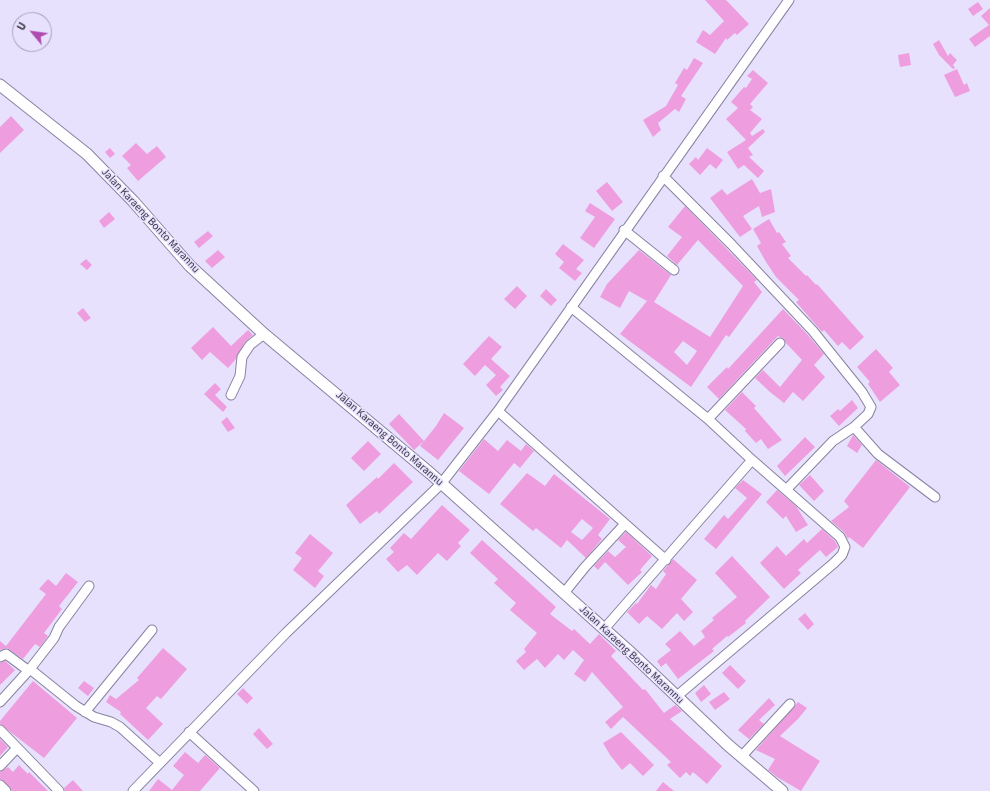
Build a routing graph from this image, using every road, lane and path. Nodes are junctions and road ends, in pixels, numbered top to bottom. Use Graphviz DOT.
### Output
graph roads {
  1 [pos="789,0"];
  2 [pos="0,85"];
  3 [pos="663,176"];
  4 [pos="624,230"];
  5 [pos="674,270"];
  6 [pos="571,307"];
  7 [pos="264,334"];
  8 [pos="780,343"];
  9 [pos="231,395"];
  10 [pos="498,411"];
  11 [pos="708,419"];
  12 [pos="854,427"];
  13 [pos="752,460"];
  14 [pos="441,484"];
  15 [pos="786,490"];
  16 [pos="935,497"];
  17 [pos="625,524"];
  18 [pos="666,560"];
  19 [pos="89,586"];
  20 [pos="564,593"];
  21 [pos="604,628"];
  22 [pos="152,630"];
  23 [pos="0,658"];
  24 [pos="30,670"];
  25 [pos="677,696"];
  26 [pos="0,702"];
  27 [pos="790,704"];
  28 [pos="85,712"];
  29 [pos="0,730"];
  30 [pos="189,732"];
  31 [pos="17,748"];
  32 [pos="741,757"];
  33 [pos="160,763"];
  34 [pos="0,766"];
  35 [pos="0,785"];
  36 [pos="6,791"];
  37 [pos="59,791"];
  38 [pos="133,791"];
  39 [pos="254,791"];
  40 [pos="782,791"];
  1 -- 3 [label="street"];
  2 -- 7 [label="main road, Jalan Karaeng Bonto Marannu"];
  3 -- 4 [label="street"];
  3 -- 12 [label="street"];
  4 -- 5 [label="street"];
  4 -- 6 [label="street"];
  6 -- 10 [label="street"];
  6 -- 11 [label="street"];
  7 -- 9 [label="street"];
  7 -- 14 [label="main road, Jalan Karaeng Bonto Marannu"];
  8 -- 11 [label="street"];
  10 -- 14 [label="street"];
  10 -- 17 [label="street"];
  11 -- 13 [label="street"];
  12 -- 15 [label="street"];
  12 -- 16 [label="street"];
  13 -- 15 [label="street"];
  13 -- 18 [label="street"];
  14 -- 20 [label="main road, Jalan Karaeng Bonto Marannu"];
  14 -- 30 [label="street"];
  15 -- 25 [label="street"];
  17 -- 18 [label="street"];
  17 -- 20 [label="street"];
  18 -- 21 [label="street"];
  19 -- 24 [label="street"];
  20 -- 21 [label="main road, Jalan Karaeng Bonto Marannu"];
  21 -- 25 [label="main road, Jalan Karaeng Bonto Marannu"];
  22 -- 28 [label="street"];
  23 -- 24 [label="street"];
  24 -- 26 [label="street"];
  24 -- 28 [label="street"];
  25 -- 32 [label="main road, Jalan Karaeng Bonto Marannu"];
  27 -- 32 [label="street"];
  28 -- 33 [label="street"];
  29 -- 31 [label="street"];
  30 -- 33 [label="street"];
  30 -- 39 [label="street"];
  31 -- 34 [label="street"];
  31 -- 37 [label="street"];
  32 -- 40 [label="main road, Jalan Karaeng Bonto Marannu"];
  33 -- 38 [label="street"];
  35 -- 36 [label="street"];
}
